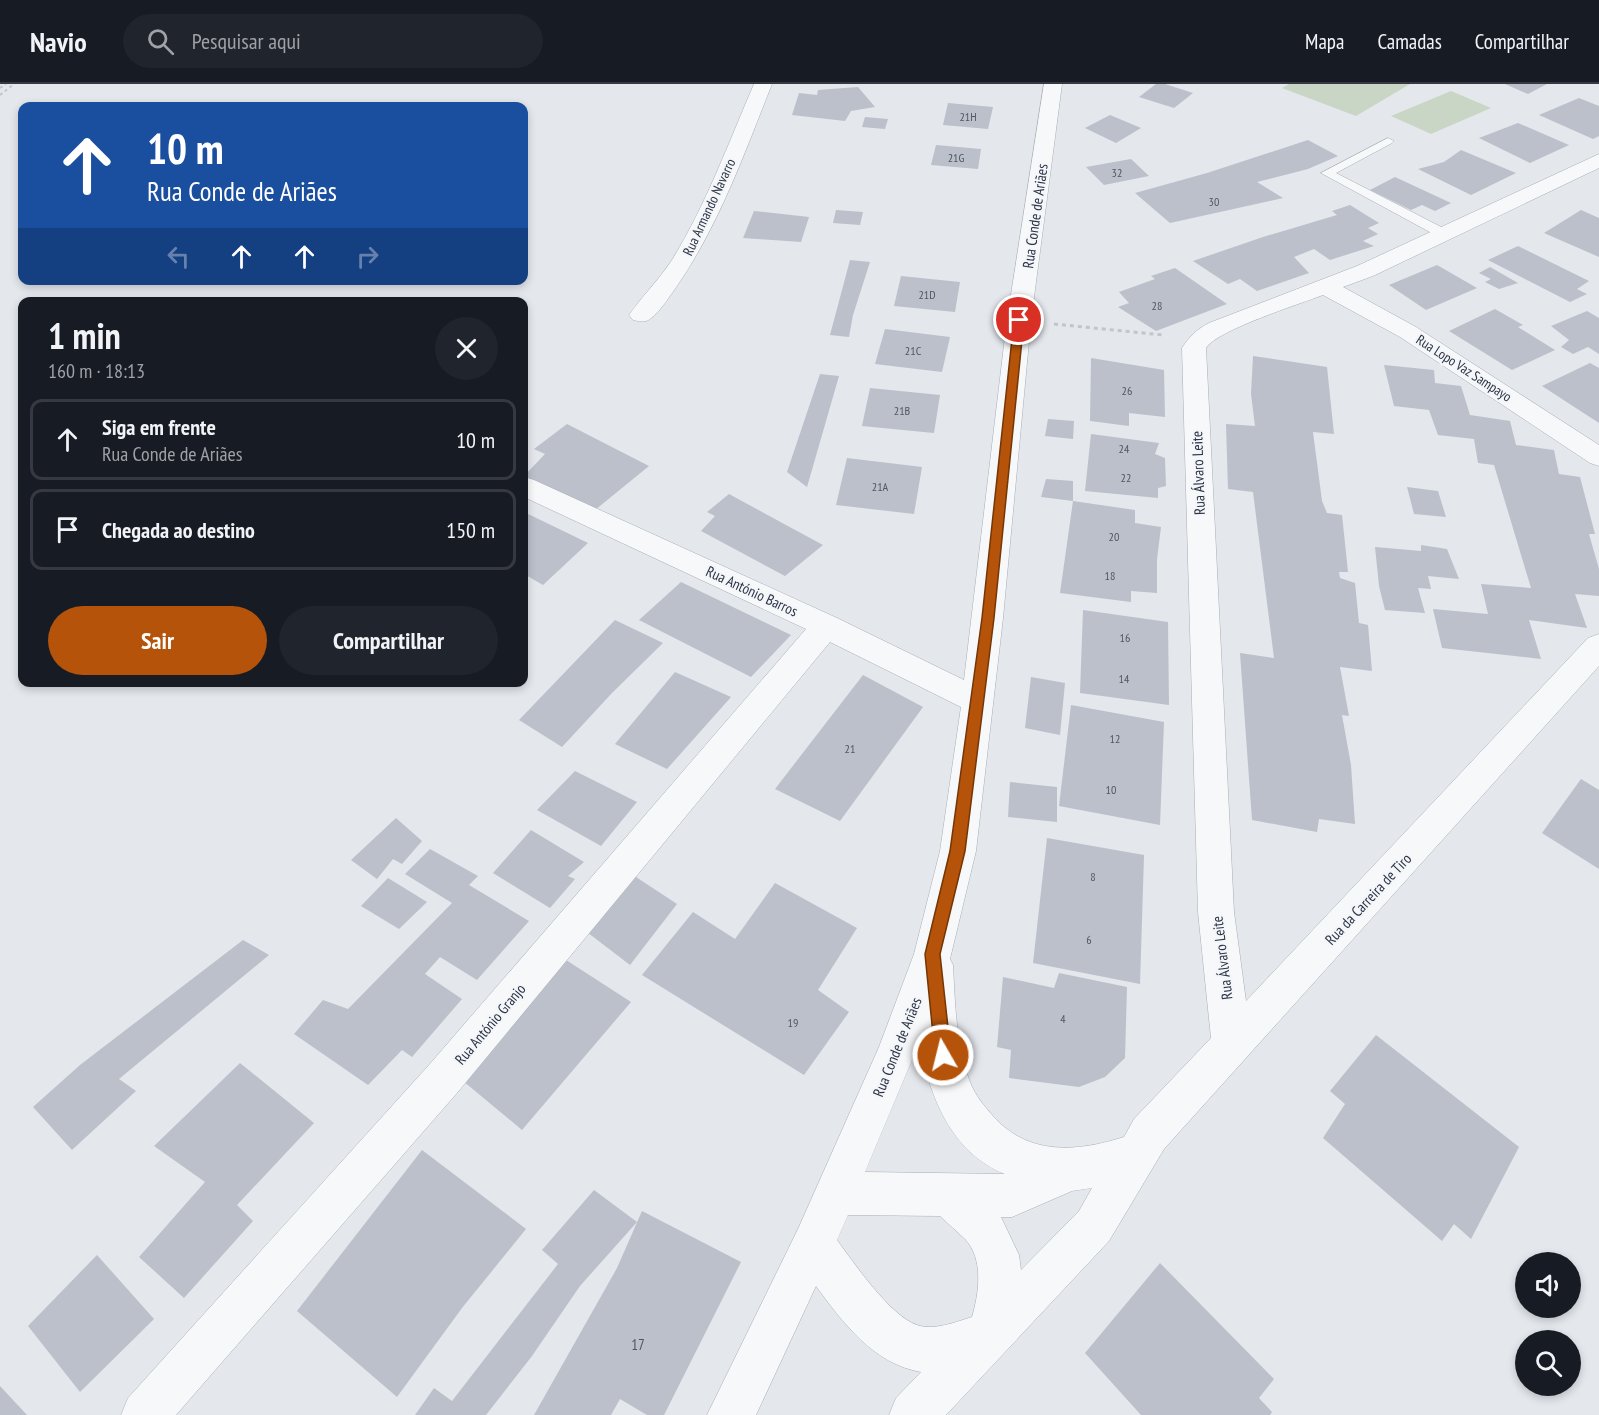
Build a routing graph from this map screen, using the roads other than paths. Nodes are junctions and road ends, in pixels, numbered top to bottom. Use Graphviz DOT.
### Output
graph roads {
  1 [pos="783,84"];
  2 [pos="761,87"];
  3 [pos="1054,87"];
  4 [pos="1388,141"];
  5 [pos="1599,160"];
  6 [pos="1444,234"];
  7 [pos="1324,287"];
  8 [pos="641,315"];
  9 [pos="1599,457"];
  10 [pos="528,488"];
  11 [pos="826,626"];
  12 [pos="1599,646"];
  13 [pos="978,701"];
  14 [pos="933,954"];
  15 [pos="1232,1045"];
  16 [pos="1138,1153"];
  17 [pos="1071,1171"];
  18 [pos="835,1193"];
  19 [pos="949,1196"];
  20 [pos="813,1244"];
  21 [pos="990,1334"];
  22 [pos="145,1415"];
  23 [pos="731,1415"];
  24 [pos="913,1415"];
  1 -- 2 [label="street"];
  2 -- 8 [label="street, Rua Armando Navarro"];
  3 -- 13 [label="street, Rua Conde de Ariães"];
  4 -- 6 [label="lane"];
  5 -- 6 [label="street"];
  6 -- 7 [label="street"];
  7 -- 9 [label="street, Rua Lopo Vaz Sampayo"];
  7 -- 15 [label="street, Rua Álvaro Leite"];
  10 -- 11 [label="street, Rua António Barros"];
  11 -- 13 [label="street, Rua António Barros"];
  11 -- 22 [label="street, Rua António Granjo"];
  12 -- 15 [label="street, Rua da Carreira de Tiro"];
  13 -- 14 [label="street, Rua Conde de Ariães"];
  14 -- 17 [label="street"];
  14 -- 18 [label="street, Rua Conde de Ariães"];
  15 -- 16 [label="street, Rua da Carreira de Tiro"];
  16 -- 17 [label="street"];
  16 -- 21 [label="street, Rua da Carreira de Tiro"];
  17 -- 19 [label="street"];
  18 -- 19 [label="street"];
  18 -- 20 [label="street, Rua Conde de Ariães"];
  19 -- 21 [label="street"];
  20 -- 21 [label="street"];
  20 -- 23 [label="street, Rua Conde de Ariães"];
  21 -- 24 [label="street, Rua da Carreira de Tiro"];
}
